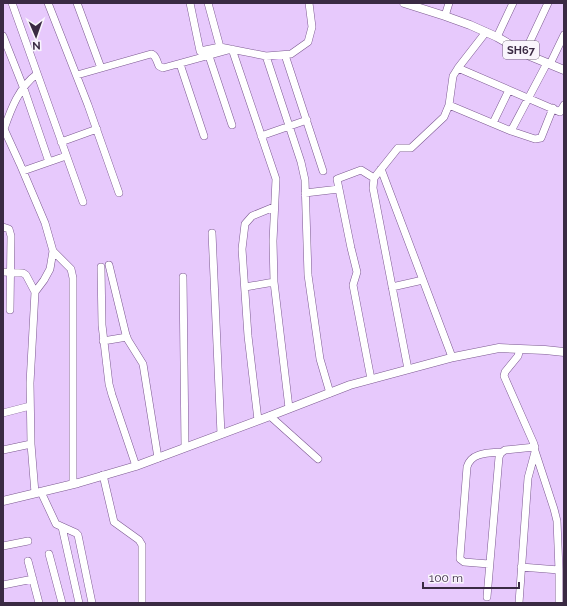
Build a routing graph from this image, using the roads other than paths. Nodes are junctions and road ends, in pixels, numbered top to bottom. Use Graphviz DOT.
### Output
graph roads {
  1 [pos="12,3"];
  2 [pos="48,3"];
  3 [pos="77,3"];
  4 [pos="190,3"];
  5 [pos="208,3"];
  6 [pos="309,3"];
  7 [pos="404,3"];
  8 [pos="450,3"];
  9 [pos="513,3"];
  10 [pos="548,3"];
  11 [pos="445,16"];
  12 [pos="482,31"];
  13 [pos="564,35"];
  14 [pos="3,36"];
  15 [pos="497,37"];
  16 [pos="220,47"];
  17 [pos="232,49"];
  18 [pos="525,52"];
  19 [pos="6,53"];
  20 [pos="285,55"];
  21 [pos="209,56"];
  22 [pos="266,56"];
  23 [pos="549,63"];
  24 [pos="180,64"];
  25 [pos="101,68"];
  26 [pos="458,68"];
  27 [pos="564,70"];
  28 [pos="37,74"];
  29 [pos="77,75"];
  30 [pos="24,89"];
  31 [pos="509,90"];
  32 [pos="529,98"];
  33 [pos="449,105"];
  34 [pos="564,106"];
  35 [pos="553,108"];
  36 [pos="307,120"];
  37 [pos="493,123"];
  38 [pos="232,125"];
  39 [pos="289,126"];
  40 [pos="97,129"];
  41 [pos="511,131"];
  42 [pos="204,136"];
  43 [pos="261,136"];
  44 [pos="61,142"];
  45 [pos="66,156"];
  46 [pos="49,162"];
  47 [pos="381,169"];
  48 [pos="23,171"];
  49 [pos="323,171"];
  50 [pos="374,178"];
  51 [pos="339,189"];
  52 [pos="119,193"];
  53 [pos="305,193"];
  54 [pos="83,202"];
  55 [pos="274,207"];
  56 [pos="3,227"];
  57 [pos="212,233"];
  58 [pos="54,251"];
  59 [pos="109,265"];
  60 [pos="101,267"];
  61 [pos="6,272"];
  62 [pos="183,277"];
  63 [pos="423,280"];
  64 [pos="274,282"];
  65 [pos="245,287"];
  66 [pos="392,287"];
  67 [pos="35,292"];
  68 [pos="10,310"];
  69 [pos="127,338"];
  70 [pos="103,341"];
  71 [pos="520,349"];
  72 [pos="564,352"];
  73 [pos="452,357"];
  74 [pos="408,369"];
  75 [pos="371,379"];
  76 [pos="330,393"];
  77 [pos="30,406"];
  78 [pos="289,408"];
  79 [pos="3,413"];
  80 [pos="270,416"];
  81 [pos="258,420"];
  82 [pos="221,434"];
  83 [pos="31,444"];
  84 [pos="185,447"];
  85 [pos="535,448"];
  86 [pos="3,450"];
  87 [pos="502,452"];
  88 [pos="158,458"];
  89 [pos="318,459"];
  90 [pos="136,466"];
  91 [pos="103,475"];
  92 [pos="73,484"];
  93 [pos="38,493"];
  94 [pos="3,501"];
  95 [pos="62,527"];
  96 [pos="28,541"];
  97 [pos="3,546"];
  98 [pos="49,554"];
  99 [pos="28,560"];
  100 [pos="489,564"];
  101 [pos="521,567"];
  102 [pos="559,570"];
  103 [pos="33,579"];
  104 [pos="3,585"];
  105 [pos="487,597"];
  106 [pos="38,603"];
  107 [pos="62,603"];
  108 [pos="79,603"];
  109 [pos="92,603"];
  110 [pos="142,603"];
  111 [pos="519,603"];
  112 [pos="559,603"];
  1 -- 28 [label="street"];
  2 -- 29 [label="street"];
  3 -- 25 [label="street"];
  4 -- 16 [label="street"];
  5 -- 16 [label="street"];
  6 -- 20 [label="street"];
  7 -- 11 [label="main road, SH67"];
  8 -- 11 [label="street"];
  9 -- 15 [label="street"];
  10 -- 18 [label="street"];
  11 -- 12 [label="main road, SH67"];
  12 -- 15 [label="main road, SH67"];
  12 -- 26 [label="street"];
  13 -- 23 [label="street"];
  14 -- 19 [label="street"];
  15 -- 18 [label="main road, SH67"];
  16 -- 17 [label="street"];
  17 -- 21 [label="street"];
  17 -- 22 [label="street"];
  17 -- 43 [label="street"];
  18 -- 23 [label="main road, SH67"];
  19 -- 30 [label="street"];
  20 -- 22 [label="street"];
  20 -- 36 [label="street"];
  21 -- 24 [label="street"];
  21 -- 38 [label="street"];
  22 -- 39 [label="street"];
  23 -- 27 [label="main road, SH67"];
  23 -- 32 [label="street"];
  24 -- 25 [label="street"];
  24 -- 42 [label="street"];
  25 -- 29 [label="street"];
  26 -- 31 [label="street"];
  26 -- 33 [label="street"];
  28 -- 30 [label="street"];
  28 -- 44 [label="street"];
  29 -- 40 [label="street"];
  30 -- 46 [label="street"];
  30 -- 48 [label="street"];
  31 -- 32 [label="street"];
  31 -- 37 [label="street"];
  32 -- 35 [label="street"];
  32 -- 41 [label="street"];
  33 -- 37 [label="street"];
  33 -- 47 [label="street"];
  34 -- 35 [label="street"];
  35 -- 41 [label="street"];
  36 -- 39 [label="street"];
  36 -- 49 [label="street"];
  37 -- 41 [label="street"];
  39 -- 43 [label="street"];
  39 -- 53 [label="street"];
  40 -- 44 [label="street"];
  40 -- 52 [label="street"];
  43 -- 55 [label="street"];
  44 -- 45 [label="street"];
  45 -- 46 [label="street"];
  45 -- 54 [label="street"];
  46 -- 48 [label="street"];
  47 -- 50 [label="street"];
  47 -- 63 [label="street"];
  48 -- 58 [label="street"];
  50 -- 51 [label="street"];
  50 -- 66 [label="street"];
  51 -- 53 [label="street"];
  51 -- 75 [label="street"];
  53 -- 76 [label="street"];
  55 -- 64 [label="street"];
  55 -- 65 [label="street"];
  56 -- 61 [label="street"];
  57 -- 82 [label="street"];
  58 -- 67 [label="street"];
  58 -- 92 [label="street"];
  59 -- 69 [label="street"];
  60 -- 70 [label="street"];
  61 -- 67 [label="street"];
  61 -- 68 [label="street"];
  62 -- 84 [label="street"];
  63 -- 66 [label="street"];
  63 -- 73 [label="street"];
  64 -- 65 [label="street"];
  64 -- 78 [label="street"];
  65 -- 81 [label="street"];
  66 -- 74 [label="street"];
  67 -- 77 [label="street"];
  69 -- 70 [label="street"];
  69 -- 88 [label="street"];
  70 -- 90 [label="street"];
  71 -- 72 [label="main road"];
  71 -- 73 [label="main road"];
  71 -- 85 [label="street"];
  73 -- 74 [label="main road"];
  74 -- 75 [label="main road"];
  75 -- 76 [label="main road"];
  76 -- 78 [label="main road"];
  77 -- 79 [label="street"];
  77 -- 83 [label="street"];
  78 -- 80 [label="main road"];
  80 -- 81 [label="main road"];
  80 -- 89 [label="street"];
  81 -- 82 [label="main road"];
  82 -- 84 [label="main road"];
  83 -- 86 [label="street"];
  83 -- 93 [label="street"];
  84 -- 88 [label="main road"];
  85 -- 87 [label="street"];
  85 -- 101 [label="street"];
  85 -- 102 [label="street"];
  87 -- 100 [label="street"];
  87 -- 100 [label="street"];
  88 -- 90 [label="main road"];
  90 -- 91 [label="main road"];
  91 -- 92 [label="main road"];
  91 -- 110 [label="street"];
  92 -- 93 [label="main road"];
  93 -- 94 [label="main road"];
  93 -- 95 [label="street"];
  95 -- 108 [label="street"];
  95 -- 109 [label="street"];
  96 -- 97 [label="street"];
  98 -- 107 [label="street"];
  99 -- 103 [label="street"];
  100 -- 105 [label="street"];
  101 -- 102 [label="street"];
  101 -- 111 [label="street"];
  102 -- 112 [label="street"];
  103 -- 104 [label="street"];
  103 -- 106 [label="street"];
}
